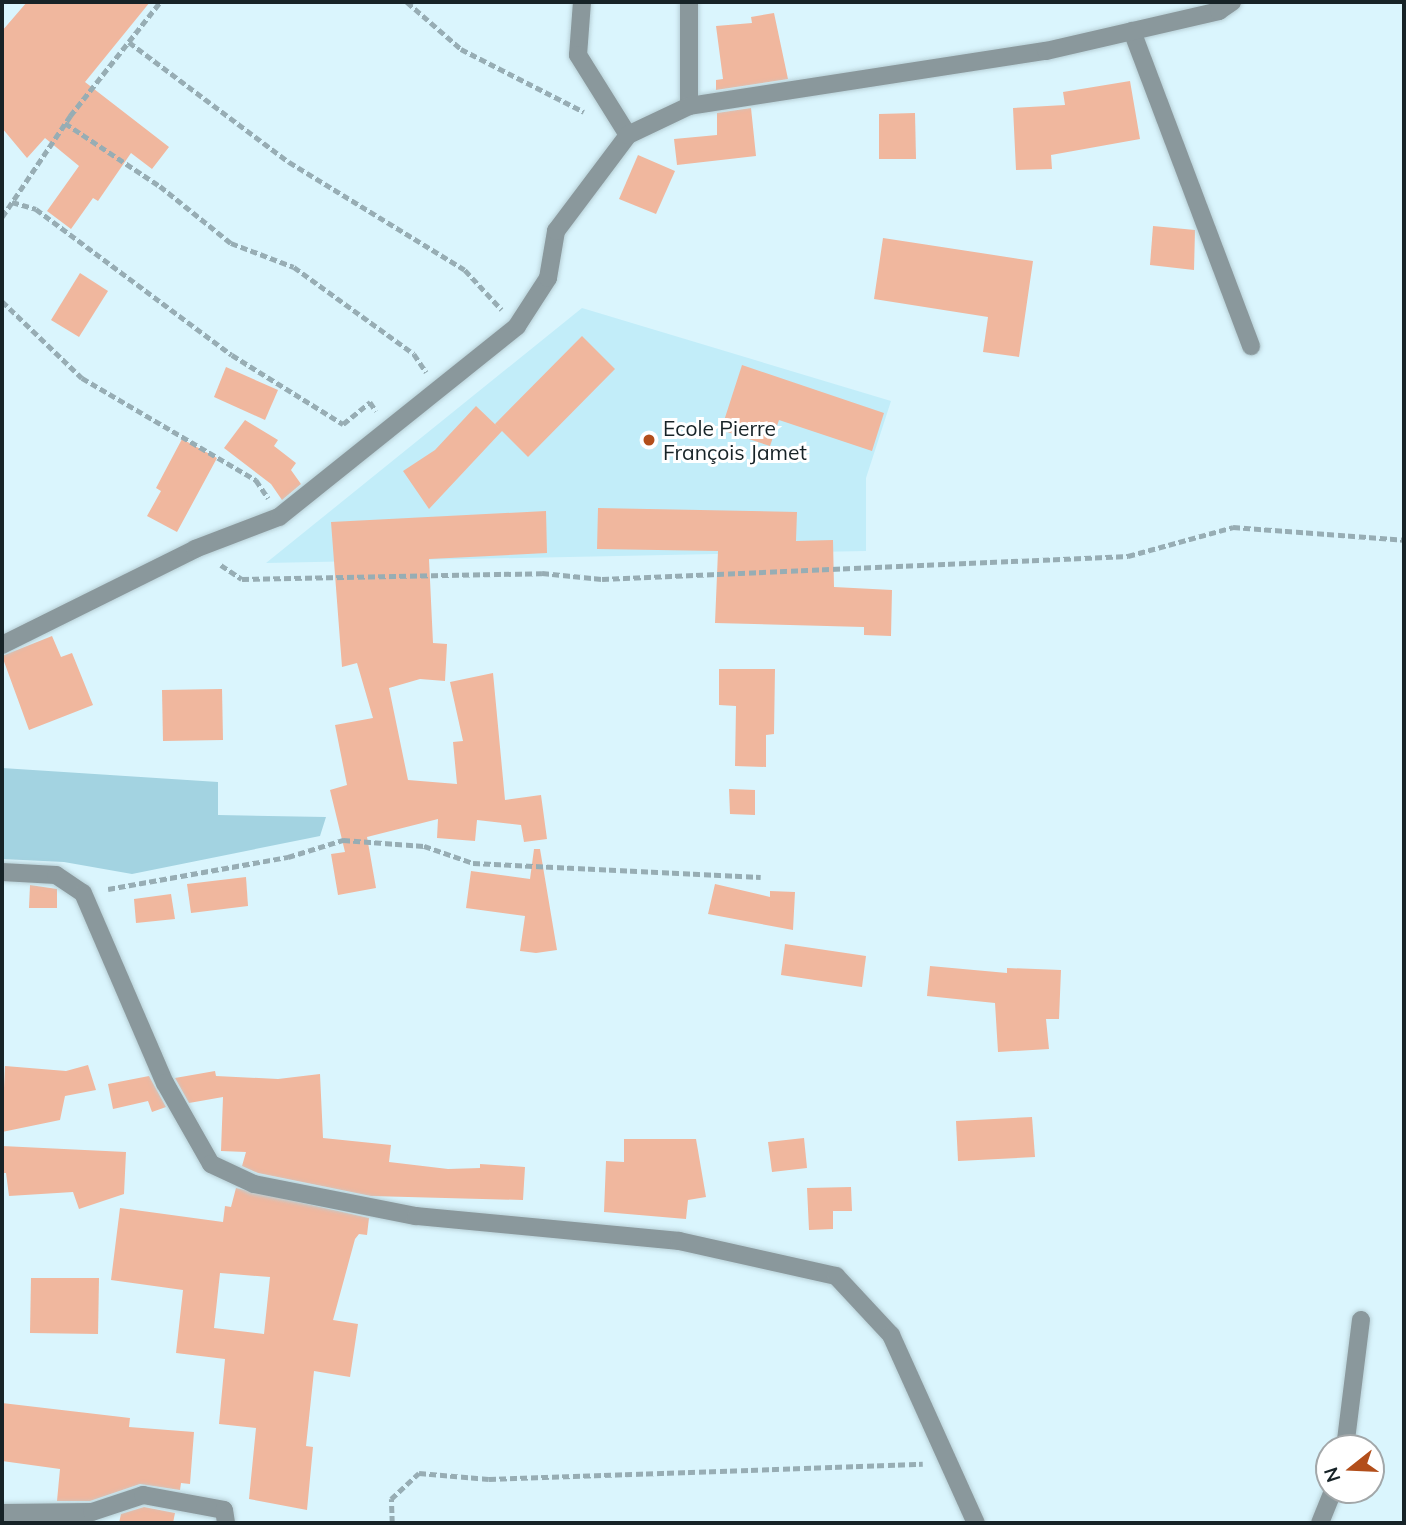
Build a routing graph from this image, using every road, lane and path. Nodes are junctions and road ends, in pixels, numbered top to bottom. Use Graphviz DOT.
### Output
graph roads {
  1 [pos="160,2"];
  2 [pos="407,2"];
  3 [pos="582,2"];
  4 [pos="689,2"];
  5 [pos="1232,2"];
  6 [pos="1132,31"];
  7 [pos="129,41"];
  8 [pos="689,106"];
  9 [pos="592,116"];
  10 [pos="65,123"];
  11 [pos="628,135"];
  12 [pos="12,202"];
  13 [pos="2,217"];
  14 [pos="2,301"];
  15 [pos="517,326"];
  16 [pos="1251,346"];
  17 [pos="436,387"];
  18 [pos="387,430"];
  19 [pos="279,517"];
  20 [pos="1404,540"];
  21 [pos="195,549"];
  22 [pos="2,645"];
  23 [pos="2,872"];
  24 [pos="761,877"];
  25 [pos="83,892"];
  26 [pos="1361,1320"];
  27 [pos="1347,1434"];
  28 [pos="949,1463"];
  29 [pos="1327,1504"];
  30 [pos="2,1513"];
  31 [pos="226,1523"];
  32 [pos="392,1523"];
  33 [pos="976,1523"];
  34 [pos="1320,1523"];
  1 -- 7 [label="path"];
  2 -- 9 [label="path"];
  3 -- 11 [label="street"];
  4 -- 8 [label="street"];
  5 -- 6 [label="street"];
  6 -- 8 [label="street"];
  6 -- 16 [label="street"];
  7 -- 10 [label="path"];
  7 -- 15 [label="path"];
  8 -- 11 [label="street"];
  10 -- 12 [label="path"];
  10 -- 17 [label="path"];
  11 -- 15 [label="street"];
  12 -- 13 [label="path"];
  12 -- 18 [label="path"];
  14 -- 19 [label="path"];
  15 -- 17 [label="street"];
  17 -- 18 [label="street"];
  18 -- 19 [label="street"];
  19 -- 21 [label="street"];
  20 -- 21 [label="path"];
  21 -- 22 [label="street"];
  23 -- 25 [label="street"];
  24 -- 25 [label="path"];
  25 -- 28 [label="street"];
  26 -- 27 [label="street"];
  28 -- 32 [label="path"];
  28 -- 33 [label="street"];
  29 -- 34 [label="street"];
  30 -- 31 [label="street"];
}
